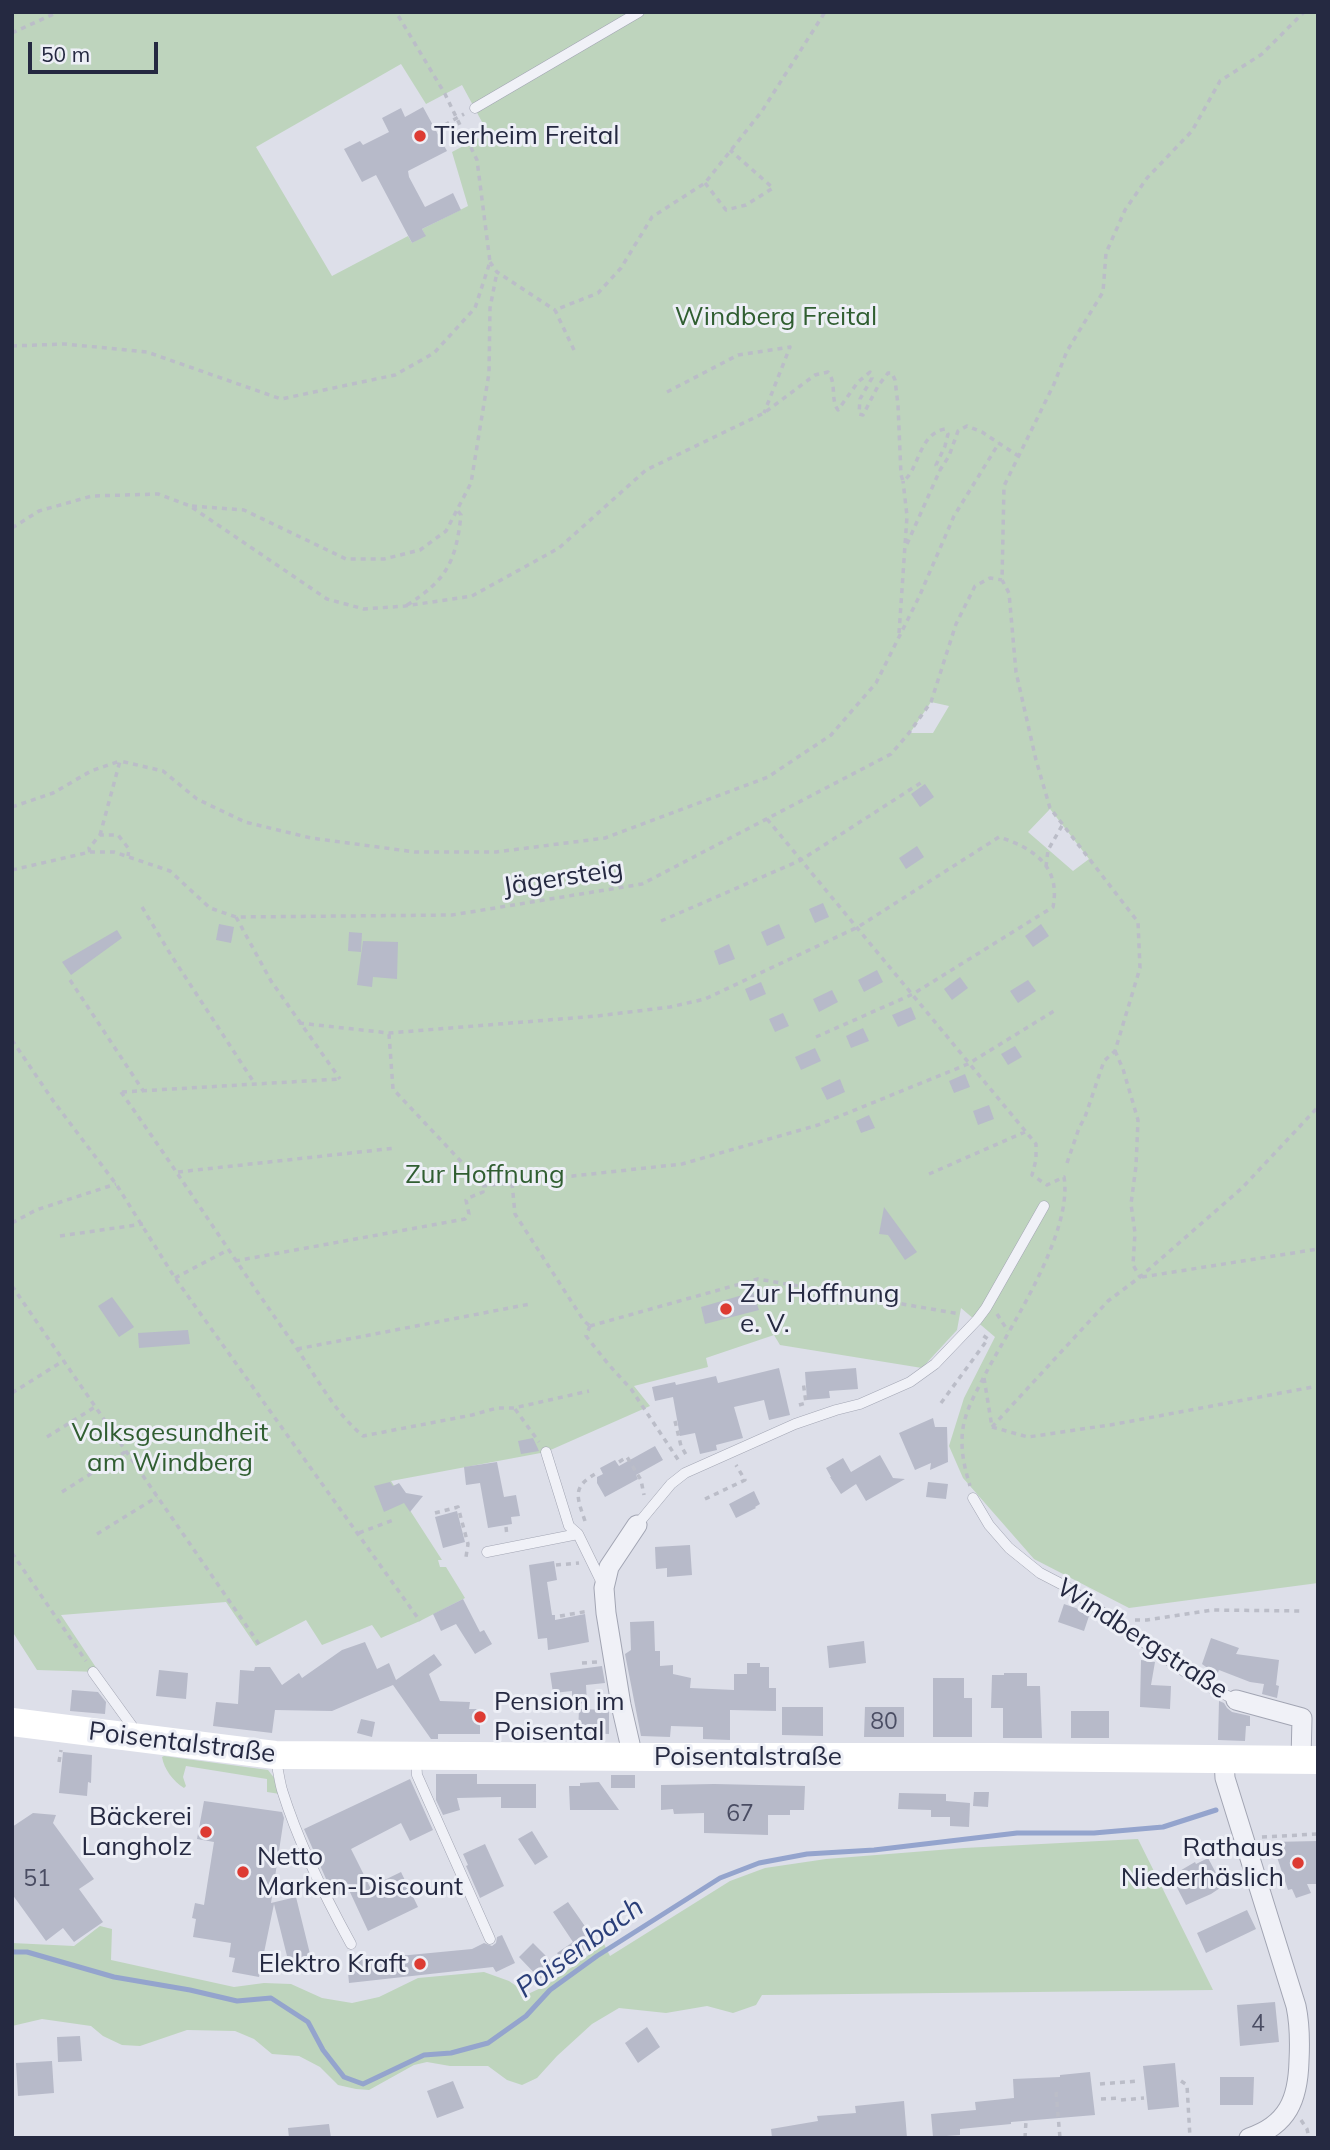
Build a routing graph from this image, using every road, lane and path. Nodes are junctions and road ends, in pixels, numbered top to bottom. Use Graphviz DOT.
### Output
graph roads {
  1 [pos="58,12"];
  2 [pos="397,12"];
  3 [pos="639,12"];
  4 [pos="825,12"];
  5 [pos="1304,12"];
  6 [pos="12,33"];
  7 [pos="474,108"];
  8 [pos="458,118"];
  9 [pos="436,130"];
  10 [pos="730,150"];
  11 [pos="705,183"];
  12 [pos="490,262"];
  13 [pos="497,272"];
  14 [pos="555,310"];
  15 [pos="12,346"];
  16 [pos="574,350"];
  17 [pos="667,392"];
  18 [pos="764,414"];
  19 [pos="999,443"];
  20 [pos="1020,457"];
  21 [pos="940,470"];
  22 [pos="903,481"];
  23 [pos="190,506"];
  24 [pos="458,511"];
  25 [pos="12,528"];
  26 [pos="905,549"];
  27 [pos="1002,580"];
  28 [pos="405,606"];
  29 [pos="899,637"];
  30 [pos="120,761"];
  31 [pos="922,782"];
  32 [pos="12,807"];
  33 [pos="769,820"];
  34 [pos="1063,824"];
  35 [pos="100,835"];
  36 [pos="90,852"];
  37 [pos="128,856"];
  38 [pos="801,860"];
  39 [pos="1046,867"];
  40 [pos="12,870"];
  41 [pos="142,906"];
  42 [pos="236,917"];
  43 [pos="661,921"];
  44 [pos="858,928"];
  45 [pos="70,979"];
  46 [pos="913,994"];
  47 [pos="1054,1011"];
  48 [pos="299,1023"];
  49 [pos="389,1033"];
  50 [pos="816,1037"];
  51 [pos="12,1040"];
  52 [pos="1115,1051"];
  53 [pos="968,1063"];
  54 [pos="255,1084"];
  55 [pos="144,1092"];
  56 [pos="1318,1107"];
  57 [pos="1026,1133"];
  58 [pos="396,1148"];
  59 [pos="1067,1163"];
  60 [pos="178,1172"];
  61 [pos="929,1174"];
  62 [pos="512,1183"];
  63 [pos="116,1184"];
  64 [pos="482,1186"];
  65 [pos="1044,1206"];
  66 [pos="12,1223"];
  67 [pos="143,1224"];
  68 [pos="60,1236"];
  69 [pos="1318,1249"];
  70 [pos="228,1250"];
  71 [pos="235,1261"];
  72 [pos="1140,1277"];
  73 [pos="175,1278"];
  74 [pos="794,1285"];
  75 [pos="12,1286"];
  76 [pos="757,1295"];
  77 [pos="530,1304"];
  78 [pos="985,1308"];
  79 [pos="960,1314"];
  80 [pos="590,1326"];
  81 [pos="1008,1332"];
  82 [pos="972,1342"];
  83 [pos="297,1349"];
  84 [pos="63,1361"];
  85 [pos="984,1377"];
  86 [pos="803,1381"];
  87 [pos="1318,1386"];
  88 [pos="589,1391"];
  89 [pos="12,1393"];
  90 [pos="941,1403"];
  91 [pos="799,1405"];
  92 [pos="95,1407"];
  93 [pos="514,1408"];
  94 [pos="675,1421"];
  95 [pos="992,1427"];
  96 [pos="47,1437"];
  97 [pos="126,1452"];
  98 [pos="547,1452"];
  99 [pos="733,1458"];
  100 [pos="679,1461"];
  101 [pos="619,1462"];
  102 [pos="691,1465"];
  103 [pos="599,1472"];
  104 [pos="966,1473"];
  105 [pos="643,1488"];
  106 [pos="62,1492"];
  107 [pos="157,1497"];
  108 [pos="973,1498"];
  109 [pos="705,1499"];
  110 [pos="435,1513"];
  111 [pos="584,1518"];
  112 [pos="396,1519"];
  113 [pos="636,1524"];
  114 [pos="506,1527"];
  115 [pos="359,1533"];
  116 [pos="97,1534"];
  117 [pos="578,1534"];
  118 [pos="507,1536"];
  119 [pos="474,1543"];
  120 [pos="468,1545"];
  121 [pos="487,1552"];
  122 [pos="12,1553"];
  123 [pos="466,1557"];
  124 [pos="576,1563"];
  125 [pos="556,1565"];
  126 [pos="604,1588"];
  127 [pos="606,1609"];
  128 [pos="1304,1611"];
  129 [pos="560,1616"];
  130 [pos="1109,1618"];
  131 [pos="420,1621"];
  132 [pos="259,1644"];
  133 [pos="590,1662"];
  134 [pos="582,1663"];
  135 [pos="93,1672"];
  136 [pos="1236,1700"];
  137 [pos="12,1722"];
  138 [pos="131,1737"];
  139 [pos="275,1755"];
  140 [pos="415,1756"];
  141 [pos="630,1757"];
  142 [pos="1224,1759"];
  143 [pos="1309,1760"];
  144 [pos="1318,1834"];
  145 [pos="1256,1837"];
  146 [pos="490,1939"];
  147 [pos="351,1944"];
  148 [pos="1139,2081"];
  149 [pos="1181,2081"];
  150 [pos="1100,2084"];
  151 [pos="1056,2092"];
  152 [pos="1144,2098"];
  153 [pos="1101,2099"];
  154 [pos="1026,2121"];
  155 [pos="1025,2138"];
  156 [pos="1060,2138"];
  157 [pos="1190,2138"];
  158 [pos="1250,2138"];
  1 -- 6 [label="path"];
  2 -- 8 [label="path"];
  3 -- 7 [label="lane"];
  4 -- 10 [label="path"];
  5 -- 20 [label="path"];
  8 -- 9 [label="path"];
  8 -- 12 [label="path"];
  10 -- 11 [label="path"];
  10 -- 11 [label="path"];
  11 -- 14 [label="path"];
  12 -- 13 [label="path"];
  12 -- 15 [label="path"];
  13 -- 14 [label="path"];
  13 -- 24 [label="path"];
  14 -- 16 [label="path"];
  17 -- 18 [label="path"];
  18 -- 22 [label="path"];
  18 -- 28 [label="path"];
  19 -- 20 [label="path"];
  19 -- 21 [label="path"];
  19 -- 29 [label="path"];
  20 -- 27 [label="path"];
  21 -- 22 [label="path"];
  21 -- 26 [label="path"];
  22 -- 26 [label="path"];
  23 -- 24 [label="path"];
  23 -- 25 [label="path"];
  23 -- 28 [label="path"];
  24 -- 28 [label="path"];
  26 -- 29 [label="path"];
  27 -- 33 [label="path, Jägersteig"];
  27 -- 34 [label="path"];
  29 -- 30 [label="path"];
  30 -- 32 [label="path"];
  30 -- 35 [label="path"];
  31 -- 38 [label="path"];
  33 -- 38 [label="path"];
  33 -- 42 [label="path, Jägersteig"];
  34 -- 39 [label="path"];
  34 -- 52 [label="path"];
  35 -- 36 [label="path"];
  35 -- 37 [label="path"];
  36 -- 37 [label="path, Jägersteig"];
  36 -- 40 [label="path, Jägersteig"];
  37 -- 42 [label="path, Jägersteig"];
  38 -- 43 [label="path"];
  38 -- 44 [label="path"];
  39 -- 44 [label="path"];
  39 -- 46 [label="path"];
  41 -- 54 [label="path"];
  42 -- 48 [label="path"];
  44 -- 46 [label="path"];
  44 -- 49 [label="path"];
  45 -- 55 [label="path"];
  46 -- 50 [label="path"];
  46 -- 53 [label="path"];
  47 -- 53 [label="path"];
  48 -- 49 [label="path"];
  48 -- 54 [label="path"];
  49 -- 64 [label="path"];
  51 -- 63 [label="path"];
  52 -- 59 [label="path"];
  52 -- 72 [label="path"];
  53 -- 57 [label="path"];
  53 -- 62 [label="path"];
  54 -- 55 [label="path"];
  55 -- 60 [label="path"];
  56 -- 72 [label="path"];
  57 -- 61 [label="path"];
  57 -- 81 [label="path"];
  58 -- 60 [label="path"];
  60 -- 70 [label="path"];
  62 -- 64 [label="path"];
  62 -- 80 [label="path"];
  63 -- 66 [label="path"];
  63 -- 67 [label="path"];
  64 -- 71 [label="path"];
  65 -- 78 [label="lane"];
  67 -- 68 [label="path"];
  67 -- 73 [label="path"];
  69 -- 72 [label="path"];
  70 -- 71 [label="path"];
  70 -- 73 [label="path"];
  71 -- 83 [label="path"];
  72 -- 95 [label="path"];
  73 -- 115 [label="path"];
  74 -- 76 [label="path"];
  74 -- 79 [label="path"];
  74 -- 80 [label="path"];
  75 -- 84 [label="path"];
  77 -- 83 [label="path"];
  78 -- 81 [label="path"];
  78 -- 113 [label="lane"];
  80 -- 100 [label="path"];
  81 -- 85 [label="path"];
  82 -- 90 [label="path"];
  83 -- 93 [label="path"];
  84 -- 89 [label="path"];
  84 -- 92 [label="path"];
  85 -- 95 [label="path"];
  85 -- 104 [label="path"];
  86 -- 91 [label="path"];
  87 -- 95 [label="path"];
  88 -- 93 [label="path"];
  92 -- 96 [label="path"];
  92 -- 97 [label="path"];
  93 -- 98 [label="path"];
  94 -- 102 [label="path"];
  97 -- 106 [label="path"];
  97 -- 107 [label="path"];
  98 -- 117 [label="lane"];
  99 -- 109 [label="path"];
  101 -- 105 [label="path"];
  103 -- 111 [label="path"];
  107 -- 116 [label="path"];
  107 -- 132 [label="path"];
  108 -- 130 [label="lane, Windbergstraße"];
  110 -- 120 [label="path"];
  112 -- 115 [label="path"];
  113 -- 126 [label="street"];
  114 -- 118 [label="path"];
  115 -- 131 [label="path"];
  117 -- 121 [label="lane"];
  117 -- 126 [label="lane"];
  119 -- 120 [label="path"];
  120 -- 123 [label="path"];
  122 -- 135 [label="path"];
  124 -- 125 [label="path"];
  126 -- 127 [label="street"];
  127 -- 129 [label="path"];
  127 -- 141 [label="street"];
  128 -- 130 [label="path"];
  130 -- 136 [label="lane, Windbergstraße"];
  133 -- 134 [label="path"];
  135 -- 138 [label="lane"];
  136 -- 143 [label="street, Windbergstraße"];
  137 -- 138 [label="main road, Poisentalstraße"];
  138 -- 139 [label="main road, Poisentalstraße"];
  139 -- 140 [label="main road, Poisentalstraße"];
  139 -- 147 [label="lane"];
  140 -- 141 [label="main road, Poisentalstraße"];
  140 -- 146 [label="lane"];
  141 -- 142 [label="main road, Poisentalstraße"];
  142 -- 143 [label="main road, Poisentalstraße"];
  142 -- 158 [label="street"];
  144 -- 145 [label="path"];
  148 -- 150 [label="path"];
  149 -- 157 [label="path"];
  151 -- 156 [label="path"];
  152 -- 153 [label="path"];
  154 -- 155 [label="path"];
}
